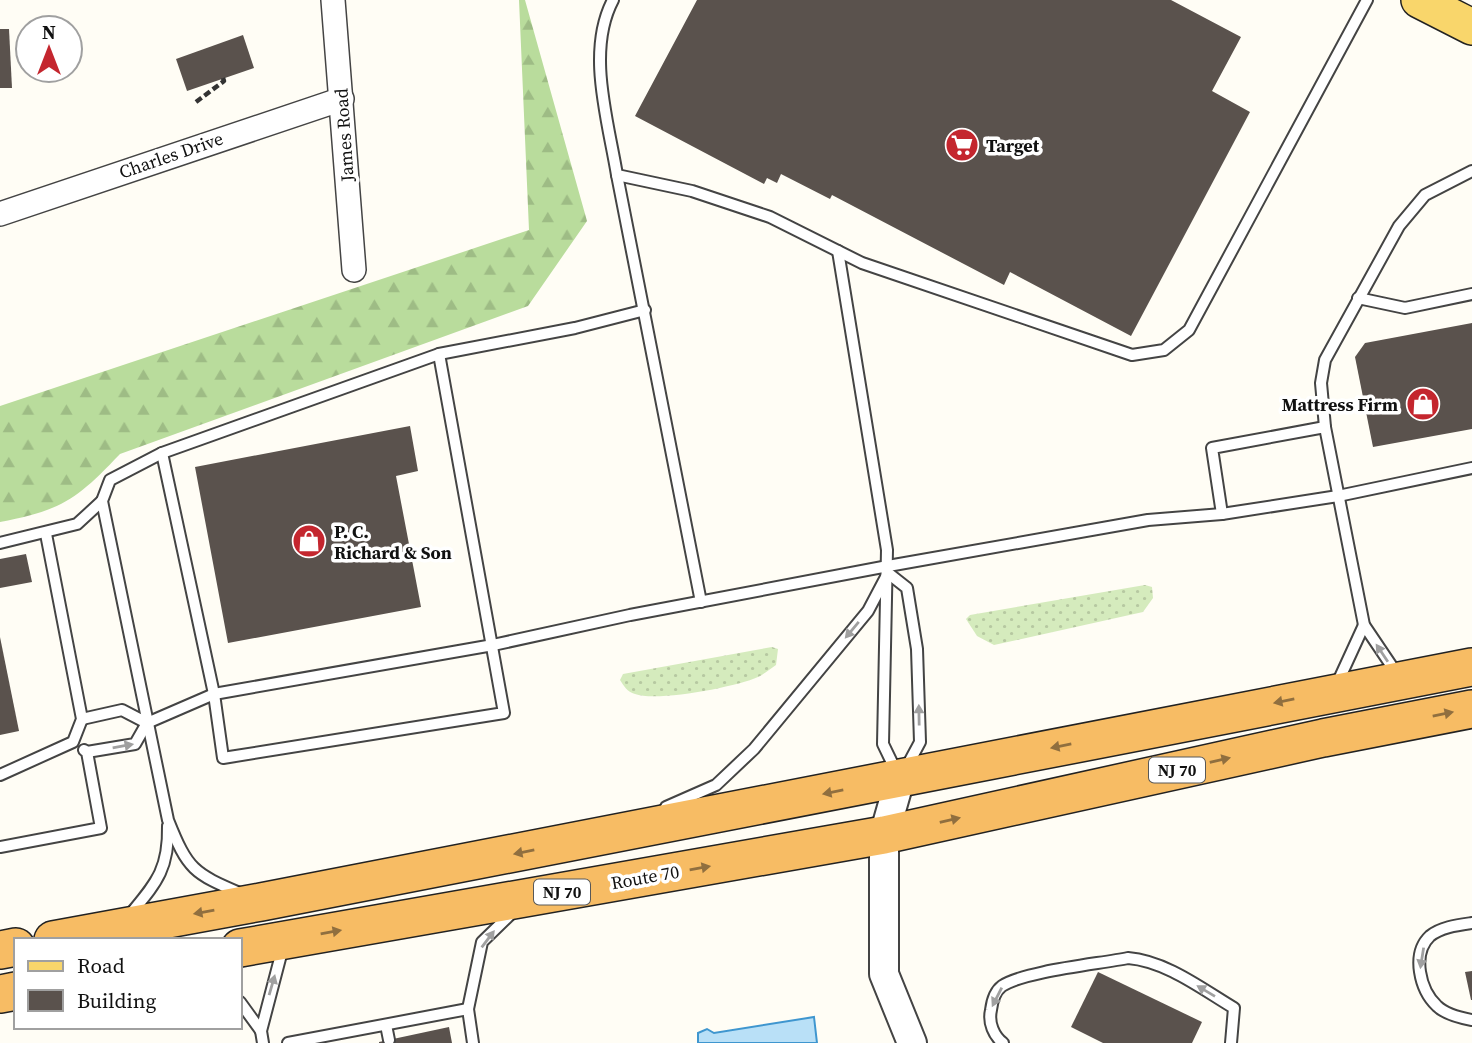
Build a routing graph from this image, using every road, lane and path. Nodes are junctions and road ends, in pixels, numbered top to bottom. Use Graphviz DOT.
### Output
graph roads {
  1 [pos="333,0"];
  2 [pos="613,0"];
  3 [pos="1367,0"];
  4 [pos="1419,0"];
  5 [pos="1472,27"];
  6 [pos="223,78"];
  7 [pos="342,99"];
  8 [pos="196,102"];
  9 [pos="1472,172"];
  10 [pos="617,174"];
  11 [pos="0,214"];
  12 [pos="838,251"];
  13 [pos="354,270"];
  14 [pos="1472,294"];
  15 [pos="1359,298"];
  16 [pos="645,310"];
  17 [pos="439,354"];
  18 [pos="1325,427"];
  19 [pos="162,453"];
  20 [pos="1472,468"];
  21 [pos="1338,496"];
  22 [pos="102,501"];
  23 [pos="1222,514"];
  24 [pos="46,534"];
  25 [pos="0,543"];
  26 [pos="888,569"];
  27 [pos="701,602"];
  28 [pos="1364,625"];
  29 [pos="493,645"];
  30 [pos="1472,667"];
  31 [pos="1401,680"];
  32 [pos="1333,693"];
  33 [pos="214,694"];
  34 [pos="1472,709"];
  35 [pos="82,719"];
  36 [pos="147,723"];
  37 [pos="73,742"];
  38 [pos="87,752"];
  39 [pos="0,775"];
  40 [pos="900,779"];
  41 [pos="168,820"];
  42 [pos="884,835"];
  43 [pos="591,839"];
  44 [pos="0,847"];
  45 [pos="527,898"];
  46 [pos="261,902"];
  47 [pos="1472,923"];
  48 [pos="119,927"];
  49 [pos="63,938"];
  50 [pos="285,940"];
  51 [pos="242,948"];
  52 [pos="242,1005"];
  53 [pos="468,1009"];
  54 [pos="1472,1020"];
  55 [pos="386,1025"];
  56 [pos="261,1031"];
  57 [pos="353,1037"];
  58 [pos="389,1040"];
  59 [pos="316,1041"];
  60 [pos="263,1043"];
  61 [pos="288,1043"];
  62 [pos="473,1043"];
  63 [pos="912,1043"];
  64 [pos="1003,1043"];
  65 [pos="1231,1043"];
  1 -- 7 [label="street, James Road"];
  2 -- 10 [label="lane"];
  3 -- 12 [label="lane"];
  4 -- 5 [label="main road"];
  6 -- 8 [label="path"];
  7 -- 11 [label="street, Charles Drive"];
  7 -- 13 [label="street, James Road"];
  9 -- 15 [label="lane"];
  10 -- 12 [label="lane"];
  10 -- 16 [label="lane"];
  12 -- 26 [label="lane"];
  14 -- 15 [label="lane"];
  15 -- 18 [label="lane"];
  16 -- 17 [label="lane"];
  16 -- 27 [label="lane"];
  17 -- 19 [label="lane"];
  17 -- 29 [label="lane"];
  18 -- 21 [label="lane"];
  18 -- 23 [label="lane"];
  19 -- 22 [label="lane"];
  19 -- 33 [label="lane"];
  20 -- 21 [label="lane"];
  21 -- 23 [label="lane"];
  21 -- 28 [label="lane"];
  22 -- 24 [label="lane"];
  22 -- 36 [label="lane"];
  23 -- 26 [label="lane"];
  24 -- 25 [label="lane"];
  24 -- 35 [label="lane"];
  26 -- 27 [label="lane"];
  26 -- 40 [label="lane"];
  40 -- 26 [label="lane, one-way"];
  26 -- 43 [label="lane, one-way"];
  27 -- 29 [label="lane"];
  31 -- 28 [label="lane, one-way"];
  28 -- 32 [label="lane"];
  29 -- 33 [label="lane"];
  29 -- 33 [label="lane"];
  30 -- 31 [label="highway"];
  31 -- 32 [label="highway"];
  32 -- 40 [label="highway, one-way"];
  33 -- 36 [label="lane"];
  42 -- 34 [label="highway, NJ 70, one-way"];
  35 -- 36 [label="lane"];
  35 -- 37 [label="lane"];
  38 -- 36 [label="lane, one-way"];
  36 -- 41 [label="lane"];
  37 -- 38 [label="lane"];
  37 -- 39 [label="lane"];
  38 -- 44 [label="lane"];
  40 -- 42 [label="street"];
  40 -- 43 [label="highway, one-way"];
  41 -- 46 [label="lane"];
  41 -- 48 [label="lane"];
  45 -- 42 [label="highway, Route 70 / NJ 70, one-way"];
  42 -- 63 [label="street"];
  43 -- 46 [label="highway, one-way"];
  50 -- 45 [label="highway, Route 70 / NJ 70, one-way"];
  53 -- 45 [label="lane, one-way"];
  46 -- 48 [label="highway, one-way"];
  47 -- 54 [label="lane, one-way"];
  48 -- 49 [label="highway"];
  50 -- 51 [label="highway, Route 70 / NJ 70"];
  56 -- 50 [label="lane, one-way"];
  52 -- 56 [label="lane"];
  53 -- 55 [label="lane"];
  53 -- 62 [label="lane"];
  55 -- 57 [label="lane"];
  55 -- 58 [label="lane"];
  56 -- 60 [label="lane"];
  57 -- 59 [label="lane"];
  59 -- 61 [label="lane"];
  65 -- 64 [label="lane, one-way"];
}
